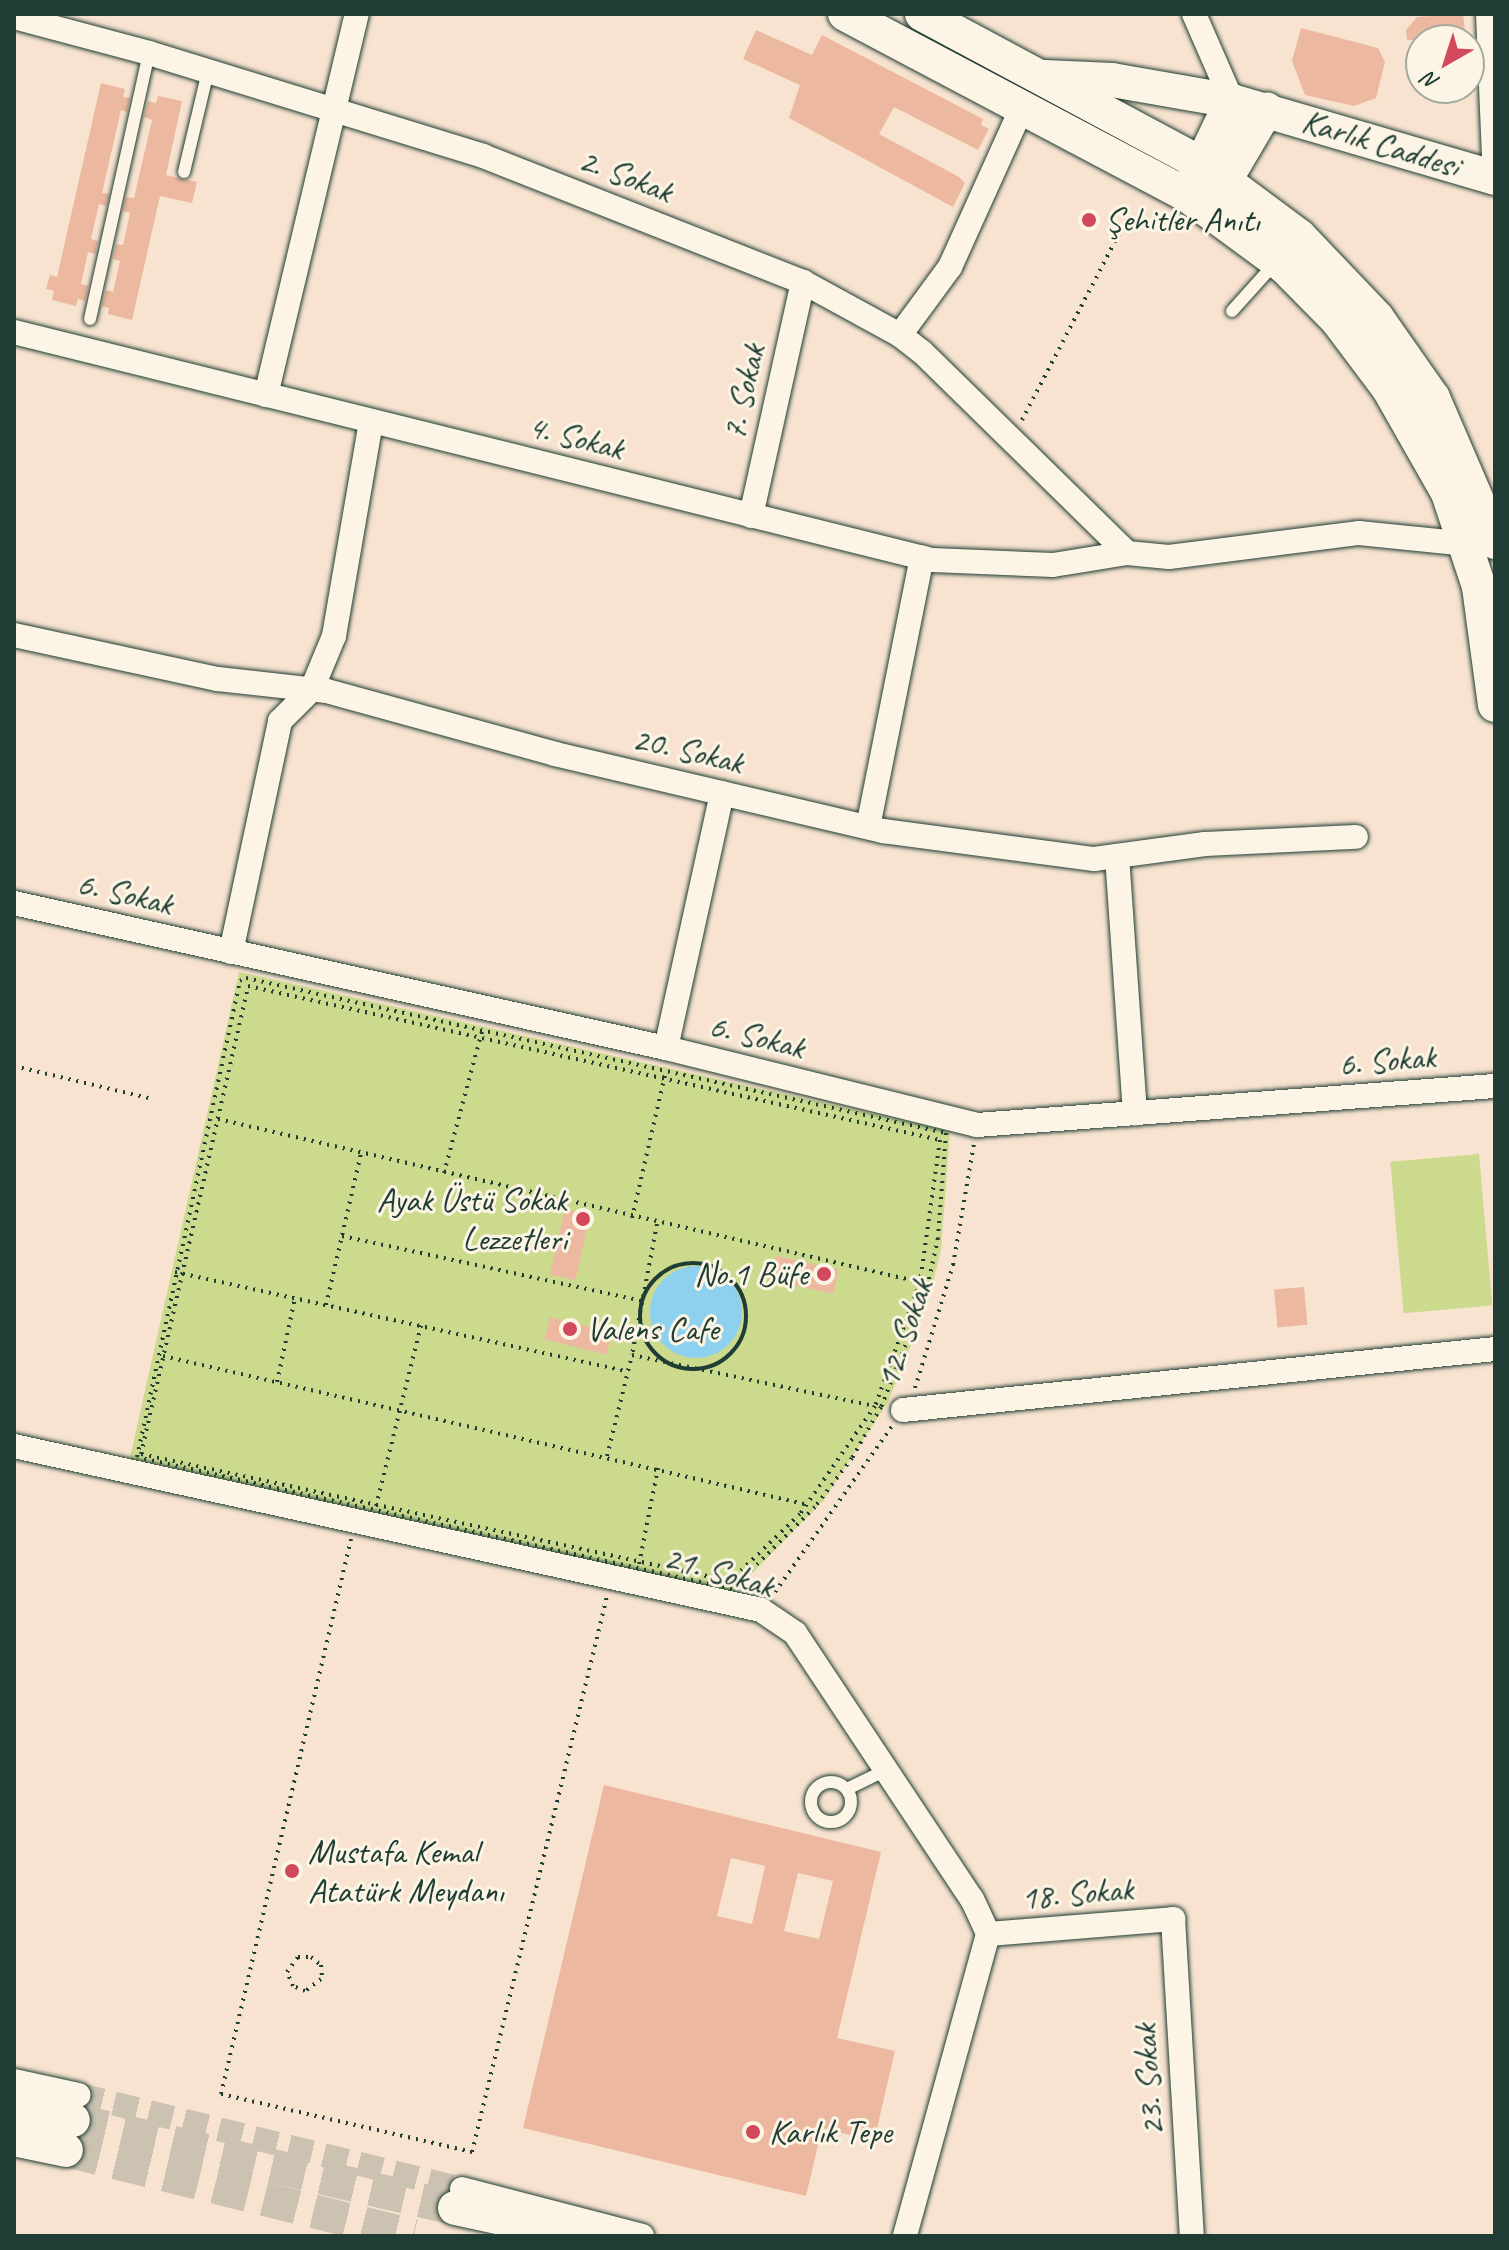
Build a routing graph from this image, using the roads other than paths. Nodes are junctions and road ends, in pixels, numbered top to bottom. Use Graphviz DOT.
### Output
graph roads {
  1 [pos="357,14"];
  2 [pos="845,14"];
  3 [pos="922,14"];
  4 [pos="1194,14"];
  5 [pos="1488,14"];
  6 [pos="14,17"];
  7 [pos="149,53"];
  8 [pos="208,71"];
  9 [pos="1028,91"];
  10 [pos="1232,101"];
  11 [pos="1267,109"];
  12 [pos="337,110"];
  13 [pos="184,172"];
  14 [pos="1213,172"];
  15 [pos="1495,178"];
  16 [pos="1187,195"];
  17 [pos="1277,260"];
  18 [pos="803,282"];
  19 [pos="1232,311"];
  20 [pos="90,319"];
  21 [pos="14,332"];
  22 [pos="900,335"];
  23 [pos="266,395"];
  24 [pos="371,421"];
  25 [pos="751,516"];
  26 [pos="1481,543"];
  27 [pos="1127,553"];
  28 [pos="922,557"];
  29 [pos="14,635"];
  30 [pos="312,689"];
  31 [pos="1495,705"];
  32 [pos="722,793"];
  33 [pos="868,827"];
  34 [pos="1356,837"];
  35 [pos="1117,856"];
  36 [pos="14,903"];
  37 [pos="231,952"];
  38 [pos="666,1060"];
  39 [pos="1495,1086"];
  40 [pos="1135,1113"];
  41 [pos="1495,1349"];
  42 [pos="892,1408"];
  43 [pos="14,1446"];
  44 [pos="888,1769"];
  45 [pos="847,1789"];
  46 [pos="1173,1919"];
  47 [pos="988,1934"];
  48 [pos="14,2081"];
  49 [pos="14,2108"];
  50 [pos="73,2122"];
  51 [pos="14,2139"];
  52 [pos="459,2199"];
  53 [pos="584,2236"];
  54 [pos="642,2236"];
  55 [pos="905,2236"];
  56 [pos="1192,2236"];
  1 -- 12 [label="street"];
  2 -- 9 [label="main road"];
  3 -- 9 [label="main road"];
  4 -- 10 [label="street"];
  5 -- 15 [label="street"];
  6 -- 7 [label="street, 2. Sokak"];
  7 -- 8 [label="street, 2. Sokak"];
  7 -- 20 [label="lane"];
  8 -- 12 [label="street, 2. Sokak"];
  8 -- 13 [label="lane"];
  9 -- 10 [label="main road, Karlık Caddesi"];
  9 -- 14 [label="main road"];
  9 -- 16 [label="main road"];
  9 -- 22 [label="street"];
  10 -- 11 [label="main road, Karlık Caddesi"];
  10 -- 14 [label="main road"];
  11 -- 14 [label="main road"];
  11 -- 15 [label="main road, Karlık Caddesi"];
  12 -- 18 [label="street, 2. Sokak"];
  12 -- 23 [label="street"];
  14 -- 16 [label="main road"];
  14 -- 26 [label="main road"];
  16 -- 17 [label="main road"];
  17 -- 19 [label="lane"];
  17 -- 26 [label="main road"];
  18 -- 22 [label="street, 2. Sokak"];
  18 -- 25 [label="street, 7. Sokak"];
  21 -- 23 [label="street, 4. Sokak"];
  22 -- 27 [label="street, 2. Sokak"];
  23 -- 24 [label="street, 4. Sokak"];
  24 -- 25 [label="street, 4. Sokak"];
  24 -- 30 [label="street"];
  25 -- 28 [label="street, 4. Sokak"];
  26 -- 27 [label="street, 4. Sokak"];
  26 -- 31 [label="main road"];
  27 -- 28 [label="street, 4. Sokak"];
  28 -- 33 [label="street"];
  29 -- 30 [label="street, 20. Sokak"];
  30 -- 32 [label="street, 20. Sokak"];
  30 -- 37 [label="street"];
  32 -- 33 [label="street, 20. Sokak"];
  32 -- 38 [label="street"];
  33 -- 35 [label="street, 20. Sokak"];
  34 -- 35 [label="street, 20. Sokak"];
  35 -- 40 [label="street"];
  36 -- 37 [label="street, 6. Sokak"];
  37 -- 38 [label="street, 6. Sokak"];
  38 -- 40 [label="street, 6. Sokak"];
  39 -- 40 [label="street, 6. Sokak"];
  41 -- 42 [label="street"];
  43 -- 44 [label="street, 21. Sokak"];
  44 -- 45 [label="lane"];
  44 -- 47 [label="street, 21. Sokak"];
  46 -- 47 [label="street, 18. Sokak"];
  46 -- 56 [label="street, 23. Sokak"];
  47 -- 55 [label="street"];
  48 -- 50 [label="street"];
  49 -- 50 [label="main road"];
  50 -- 51 [label="main road"];
  52 -- 53 [label="main road"];
  52 -- 54 [label="street"];
}
